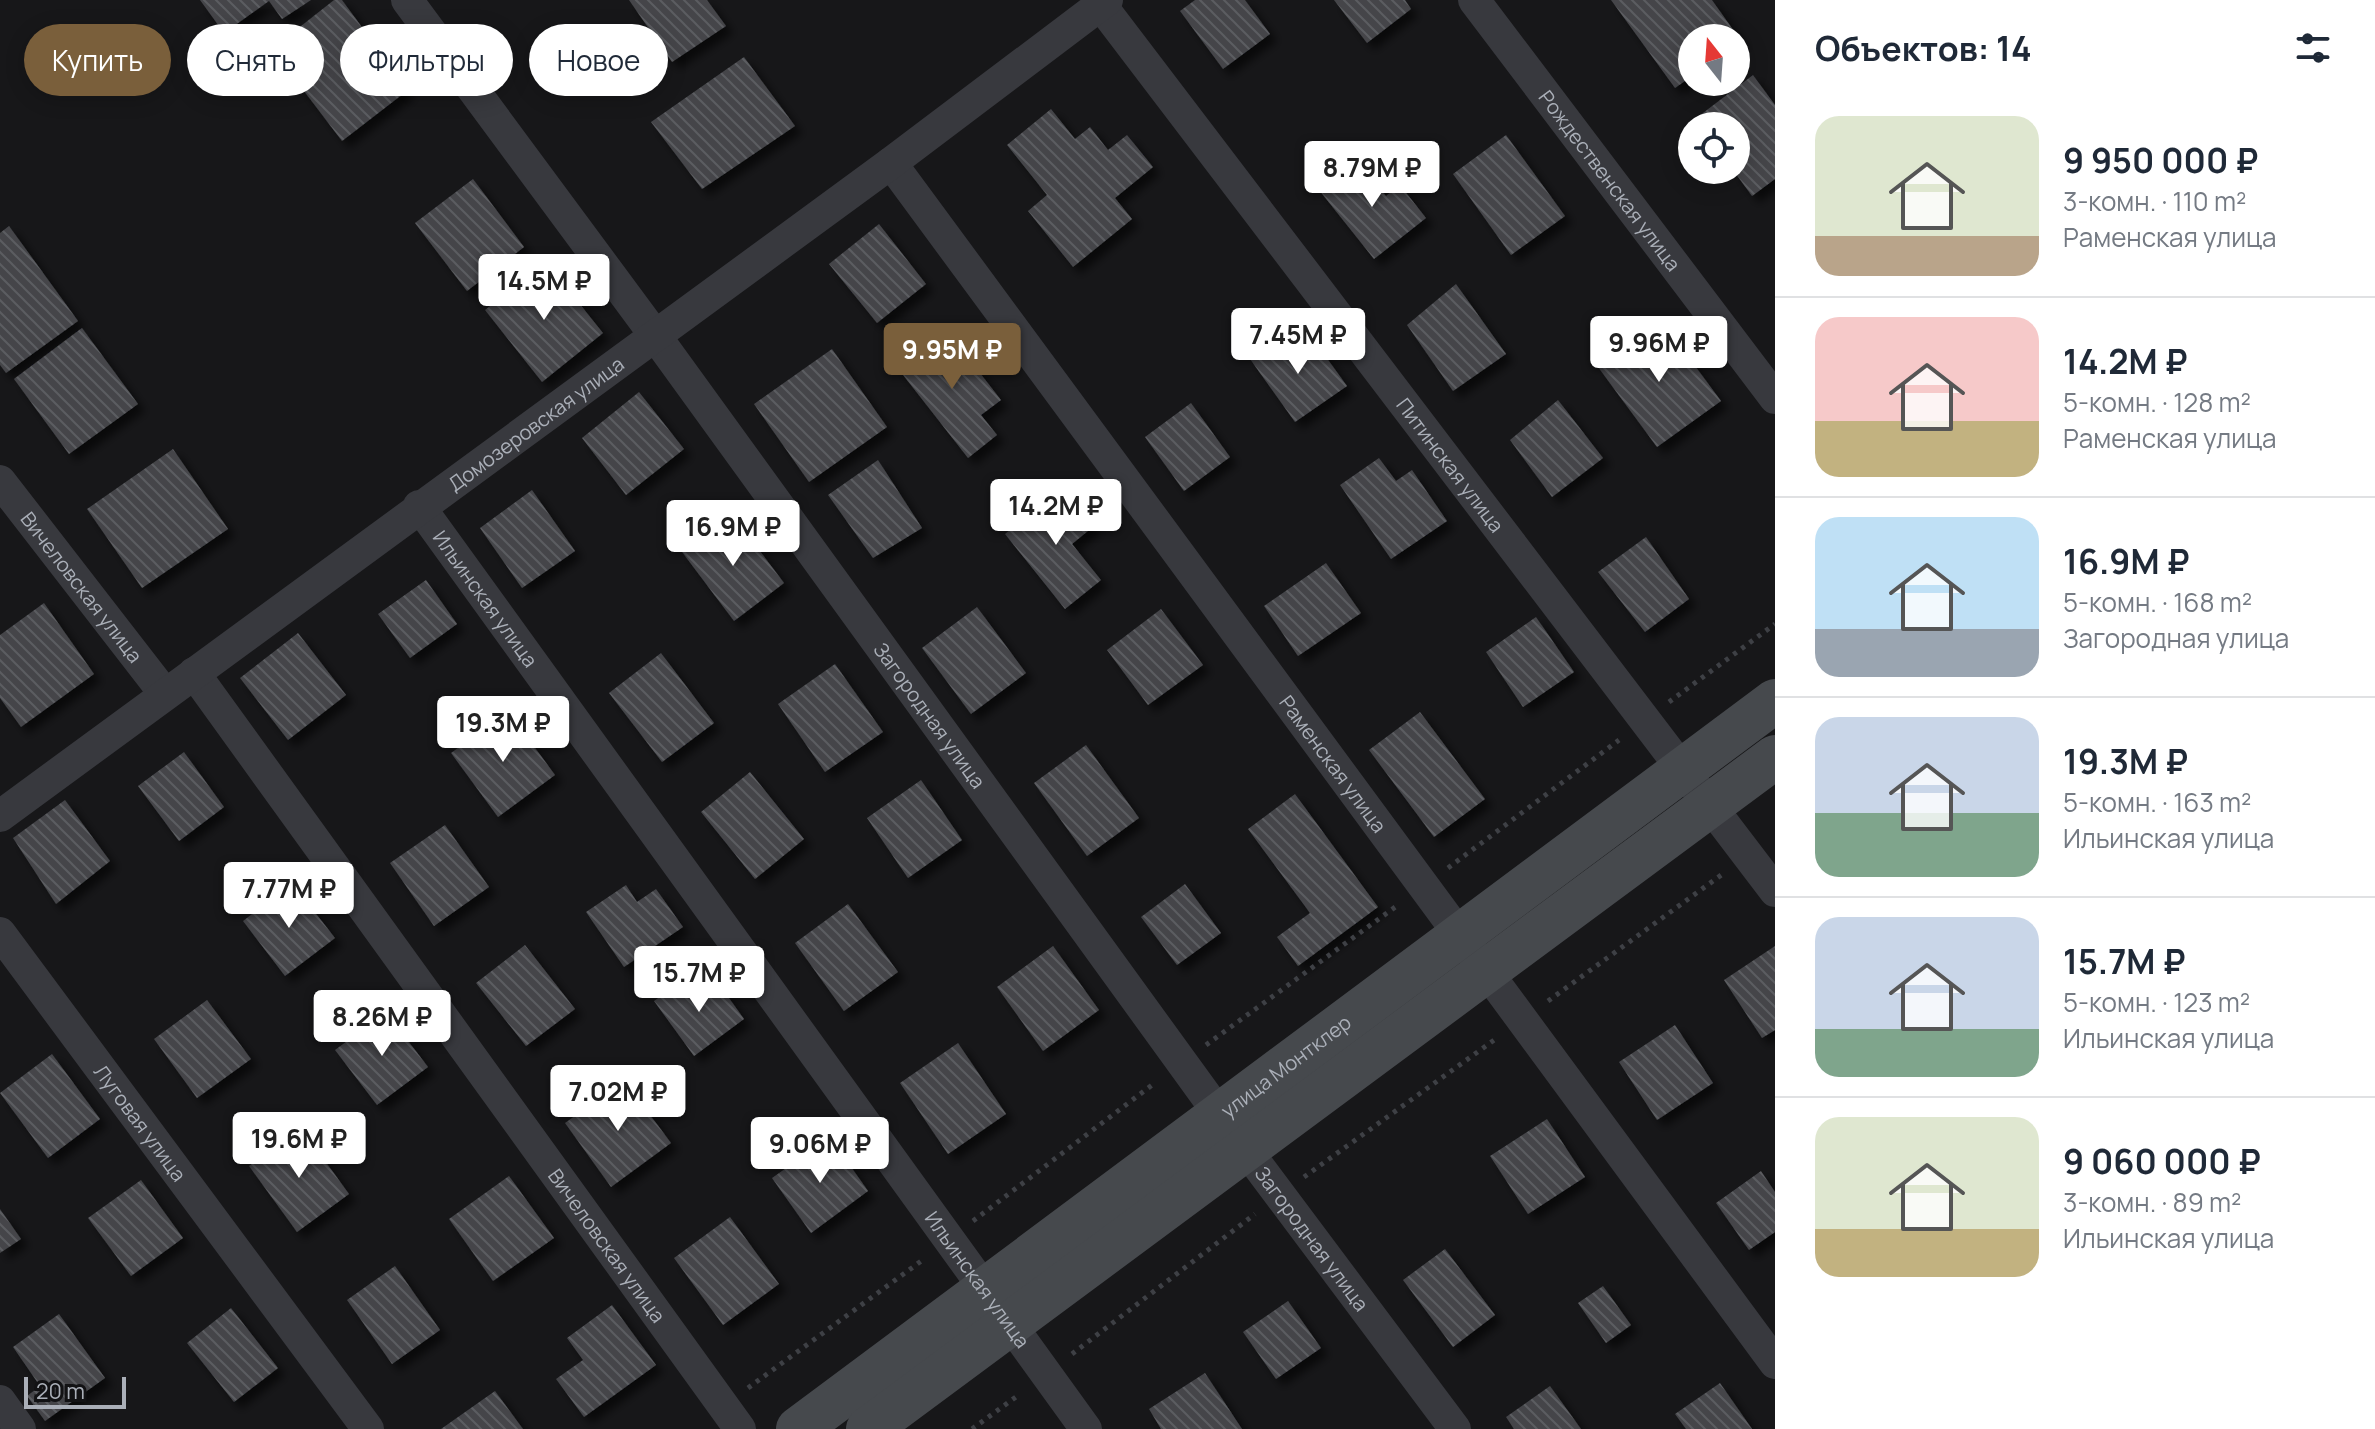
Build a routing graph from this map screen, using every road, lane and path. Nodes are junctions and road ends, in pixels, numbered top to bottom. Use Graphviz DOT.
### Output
graph roads {
  1 [pos="407,0"];
  2 [pos="1474,0"];
  3 [pos="1102,2"];
  4 [pos="891,163"];
  5 [pos="654,334"];
  6 [pos="1775,398"];
  7 [pos="0,481"];
  8 [pos="419,506"];
  9 [pos="1775,624"];
  10 [pos="194,673"];
  11 [pos="165,694"];
  12 [pos="1775,701"];
  13 [pos="1645,720"];
  14 [pos="1775,757"];
  15 [pos="1682,770"];
  16 [pos="1711,806"];
  17 [pos="0,816"];
  18 [pos="1749,855"];
  19 [pos="1423,886"];
  20 [pos="1775,891"];
  21 [pos="0,933"];
  22 [pos="1459,936"];
  23 [pos="1486,974"];
  24 [pos="1520,1021"];
  25 [pos="1183,1062"];
  26 [pos="1220,1115"];
  27 [pos="1247,1150"];
  28 [pos="1281,1194"];
  29 [pos="948,1240"];
  30 [pos="997,1307"];
  31 [pos="1775,1363"];
  32 [pos="1046,1374"];
  33 [pos="0,1401"];
  34 [pos="732,1418"];
  35 [pos="20,1429"];
  36 [pos="368,1429"];
  37 [pos="798,1429"];
  38 [pos="868,1429"];
  39 [pos="972,1429"];
  40 [pos="1086,1429"];
  41 [pos="1455,1429"];
  1 -- 5 [label="street, Загородная улица"];
  2 -- 6 [label="street, Рождественская улица"];
  3 -- 4 [label="street, Домозеровская улица"];
  3 -- 13 [label="street, Питинская улица"];
  4 -- 5 [label="street, Домозеровская улица"];
  4 -- 19 [label="street, Раменская улица"];
  5 -- 8 [label="street, Домозеровская улица"];
  5 -- 25 [label="street, Загородная улица"];
  7 -- 11 [label="street, Вичеловская улица"];
  8 -- 10 [label="street, Домозеровская улица"];
  8 -- 29 [label="street, Ильинская улица"];
  9 -- 13 [label="path"];
  10 -- 11 [label="street, Домозеровская улица"];
  10 -- 34 [label="street, Вичеловская улица"];
  11 -- 17 [label="street, Домозеровская улица"];
  12 -- 15 [label="street, улица Монтклер"];
  13 -- 15 [label="street, Питинская улица"];
  13 -- 19 [label="path"];
  14 -- 16 [label="street, улица Монтклер"];
  15 -- 16 [label="street, Питинская улица"];
  15 -- 22 [label="street, улица Монтклер"];
  16 -- 18 [label="street, Питинская улица"];
  16 -- 23 [label="street, улица Монтклер"];
  18 -- 20 [label="street, Питинская улица"];
  18 -- 24 [label="path"];
  19 -- 22 [label="street, Раменская улица"];
  19 -- 25 [label="path"];
  21 -- 36 [label="street, Луговая улица"];
  22 -- 23 [label="street, Раменская улица"];
  22 -- 26 [label="street, улица Монтклер"];
  23 -- 24 [label="street, Раменская улица"];
  23 -- 27 [label="street, улица Монтклер"];
  24 -- 28 [label="path"];
  24 -- 31 [label="street, Раменская улица"];
  25 -- 26 [label="street, Загородная улица"];
  25 -- 29 [label="path"];
  26 -- 27 [label="street, Загородная улица"];
  26 -- 30 [label="street, улица Монтклер"];
  27 -- 28 [label="street, Загородная улица"];
  27 -- 30 [label="street, улица Монтклер"];
  28 -- 32 [label="path"];
  28 -- 41 [label="street, Загородная улица"];
  29 -- 30 [label="street, Ильинская улица"];
  29 -- 34 [label="path"];
  30 -- 32 [label="street, Ильинская улица"];
  30 -- 37 [label="street, улица Монтклер"];
  30 -- 38 [label="street, улица Монтклер"];
  32 -- 39 [label="path"];
  32 -- 40 [label="street, Ильинская улица"];
  33 -- 35 [label="street"];
}
